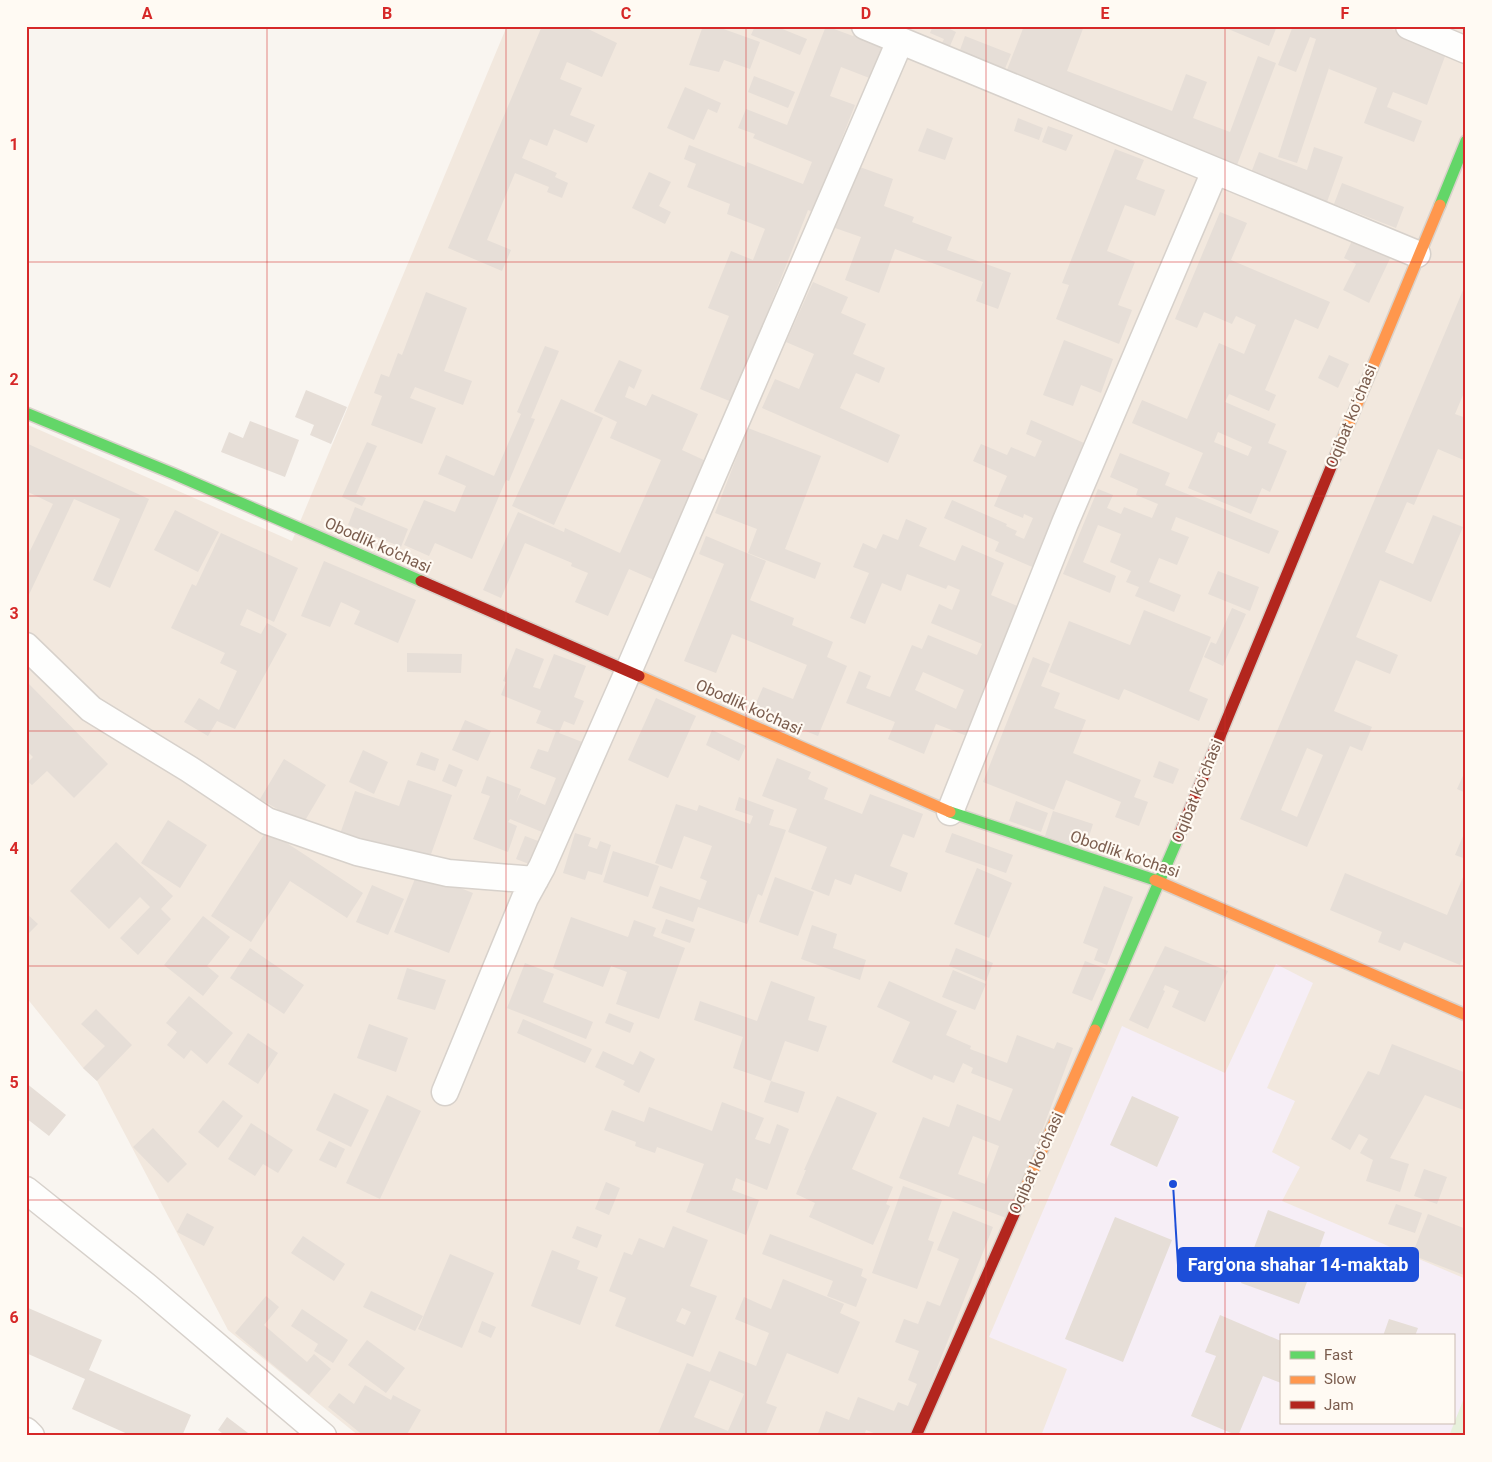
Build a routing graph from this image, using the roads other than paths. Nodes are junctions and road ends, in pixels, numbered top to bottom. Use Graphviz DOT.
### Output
graph roads {
  1 [pos="865,26"];
  2 [pos="1409,26"];
  3 [pos="900,42"];
  4 [pos="1466,50"];
  5 [pos="1466,141"];
  6 [pos="1215,171"];
  7 [pos="1417,254"];
  8 [pos="26,412"];
  9 [pos="26,646"];
  10 [pos="628,672"];
  11 [pos="950,812"];
  12 [pos="535,880"];
  13 [pos="1160,882"];
  14 [pos="1464,1008"];
  15 [pos="445,1092"];
  16 [pos="26,1190"];
  17 [pos="26,1431"];
  18 [pos="31,1436"];
  19 [pos="323,1436"];
  20 [pos="916,1436"];
  1 -- 3 [label="street"];
  2 -- 4 [label="street"];
  3 -- 6 [label="street"];
  3 -- 10 [label="street"];
  5 -- 7 [label="street, Oqibat koʻchasi"];
  6 -- 7 [label="street"];
  6 -- 11 [label="street"];
  7 -- 13 [label="street, Oqibat koʻchasi"];
  8 -- 10 [label="street, Obodlik ko'chasi"];
  9 -- 12 [label="street"];
  10 -- 11 [label="street, Obodlik ko'chasi"];
  10 -- 12 [label="street"];
  11 -- 13 [label="street, Obodlik ko'chasi"];
  12 -- 15 [label="street"];
  13 -- 14 [label="street, Obodlik ko'chasi"];
  13 -- 20 [label="street, Oqibat koʻchasi"];
  16 -- 19 [label="street"];
  17 -- 18 [label="street"];
}
